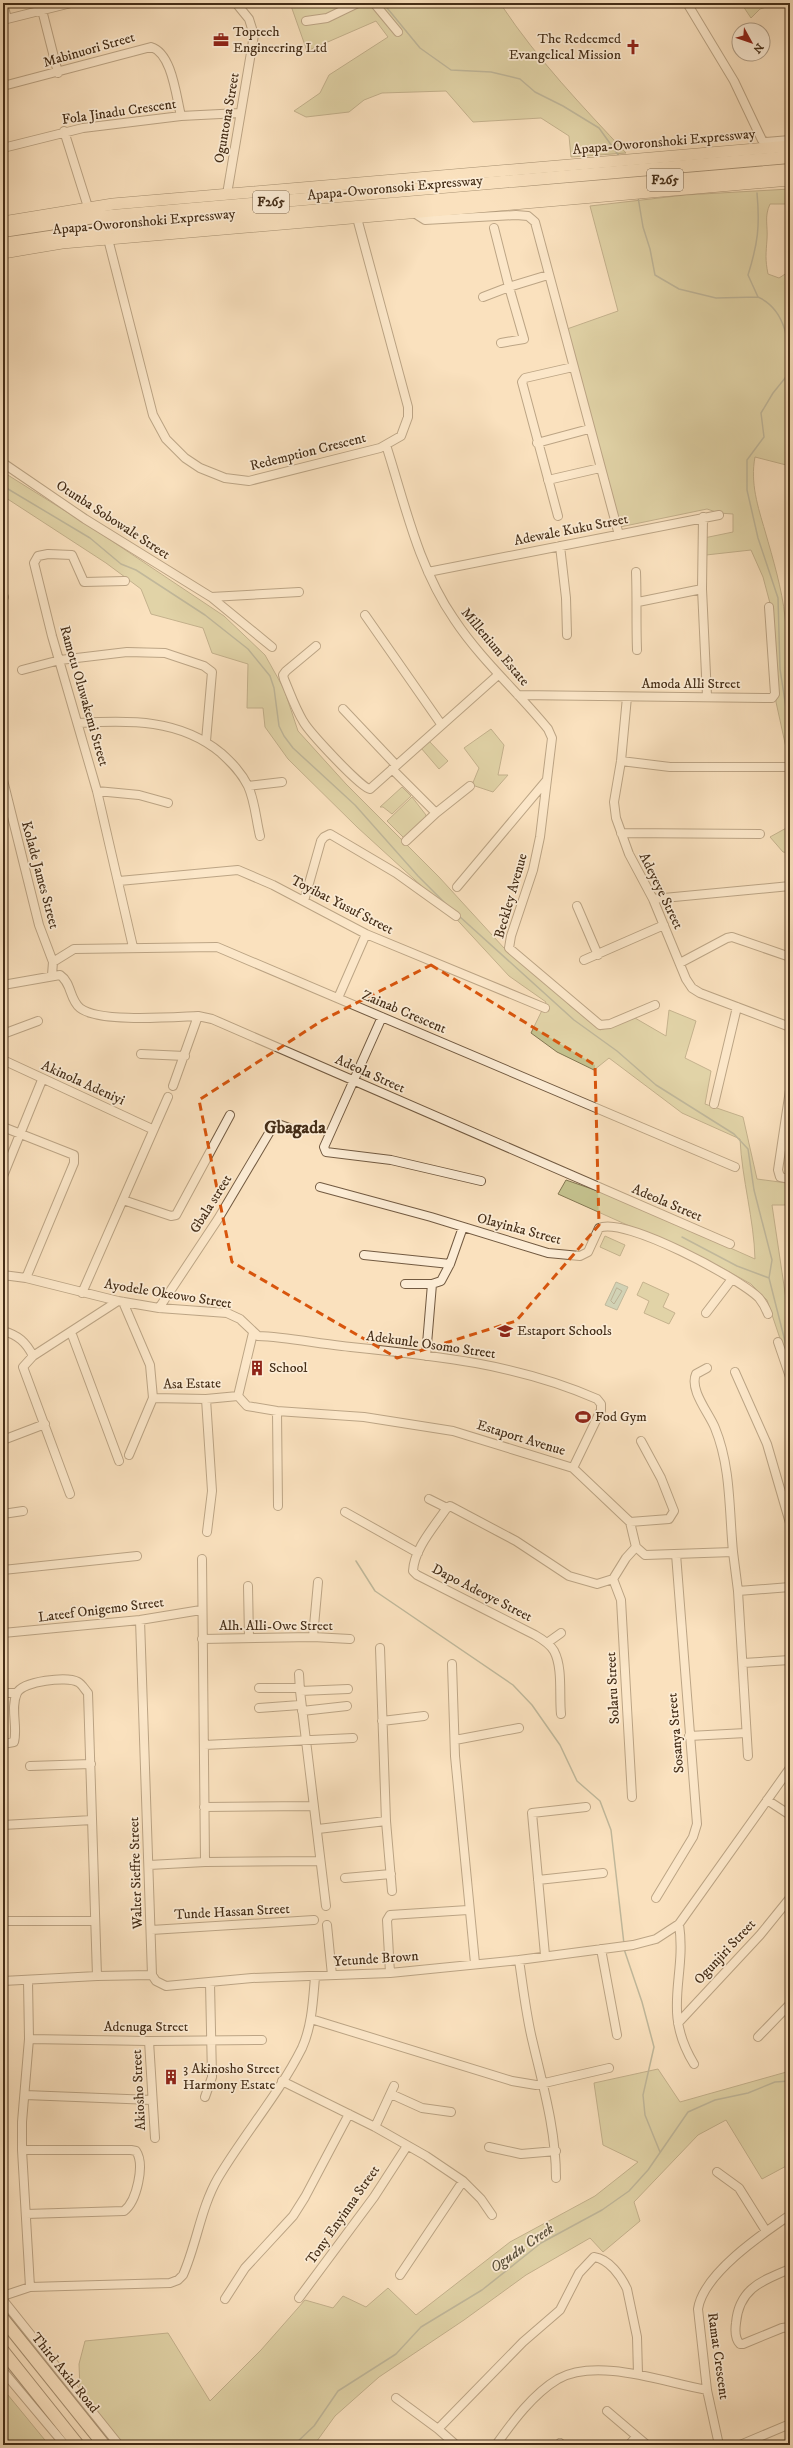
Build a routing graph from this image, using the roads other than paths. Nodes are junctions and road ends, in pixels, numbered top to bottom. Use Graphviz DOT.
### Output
graph roads {
  1 [pos="3,3"];
  2 [pos="71,3"];
  3 [pos="236,3"];
  4 [pos="358,3"];
  5 [pos="374,3"];
  6 [pos="687,3"];
  7 [pos="42,10"];
  8 [pos="5,20"];
  9 [pos="306,21"];
  10 [pos="398,32"];
  11 [pos="58,73"];
  12 [pos="3,86"];
  13 [pos="240,113"];
  14 [pos="181,116"];
  15 [pos="64,131"];
  16 [pos="790,140"];
  17 [pos="790,146"];
  18 [pos="3,148"];
  19 [pos="790,157"];
  20 [pos="790,170"];
  21 [pos="540,173"];
  22 [pos="790,180"];
  23 [pos="227,194"];
  24 [pos="540,197"];
  25 [pos="88,207"];
  26 [pos="414,213"];
  27 [pos="357,218"];
  28 [pos="3,222"];
  29 [pos="494,228"];
  30 [pos="3,232"];
  31 [pos="108,239"];
  32 [pos="3,244"];
  33 [pos="3,253"];
  34 [pos="548,275"];
  35 [pos="509,287"];
  36 [pos="483,297"];
  37 [pos="501,343"];
  38 [pos="573,368"];
  39 [pos="590,429"];
  40 [pos="537,443"];
  41 [pos="386,445"];
  42 [pos="3,462"];
  43 [pos="600,468"];
  44 [pos="548,480"];
  45 [pos="719,515"];
  46 [pos="558,516"];
  47 [pos="703,517"];
  48 [pos="619,535"];
  49 [pos="560,546"];
  50 [pos="428,572"];
  51 [pos="636,572"];
  52 [pos="125,581"];
  53 [pos="702,589"];
  54 [pos="299,592"];
  55 [pos="211,597"];
  56 [pos="638,602"];
  57 [pos="769,607"];
  58 [pos="364,615"];
  59 [pos="567,635"];
  60 [pos="316,646"];
  61 [pos="272,647"];
  62 [pos="637,650"];
  63 [pos="60,660"];
  64 [pos="22,670"];
  65 [pos="498,675"];
  66 [pos="518,695"];
  67 [pos="707,696"];
  68 [pos="627,697"];
  69 [pos="343,709"];
  70 [pos="79,723"];
  71 [pos="441,724"];
  72 [pos="206,741"];
  73 [pos="552,746"];
  74 [pos="621,761"];
  75 [pos="394,767"];
  76 [pos="784,767"];
  77 [pos="3,780"];
  78 [pos="546,781"];
  79 [pos="282,782"];
  80 [pos="248,786"];
  81 [pos="470,786"];
  82 [pos="97,791"];
  83 [pos="168,803"];
  84 [pos="436,813"];
  85 [pos="621,833"];
  86 [pos="760,834"];
  87 [pos="260,836"];
  88 [pos="406,841"];
  89 [pos="119,881"];
  90 [pos="790,886"];
  91 [pos="457,887"];
  92 [pos="653,899"];
  93 [pos="304,901"];
  94 [pos="577,906"];
  95 [pos="456,916"];
  96 [pos="664,925"];
  97 [pos="366,934"];
  98 [pos="133,947"];
  99 [pos="598,955"];
  100 [pos="790,957"];
  101 [pos="584,960"];
  102 [pos="53,962"];
  103 [pos="680,963"];
  104 [pos="52,975"];
  105 [pos="3,985"];
  106 [pos="338,998"];
  107 [pos="655,1004"];
  108 [pos="736,1007"];
  109 [pos="545,1008"];
  110 [pos="198,1016"];
  111 [pos="382,1017"];
  112 [pos="38,1021"];
  113 [pos="790,1027"];
  114 [pos="3,1034"];
  115 [pos="141,1054"];
  116 [pos="185,1056"];
  117 [pos="3,1060"];
  118 [pos="42,1080"];
  119 [pos="353,1080"];
  120 [pos="173,1086"];
  121 [pos="790,1090"];
  122 [pos="168,1097"];
  123 [pos="714,1104"];
  124 [pos="230,1115"];
  125 [pos="3,1128"];
  126 [pos="289,1128"];
  127 [pos="152,1129"];
  128 [pos="20,1135"];
  129 [pos="736,1167"];
  130 [pos="3,1176"];
  131 [pos="790,1179"];
  132 [pos="481,1181"];
  133 [pos="320,1187"];
  134 [pos="123,1200"];
  135 [pos="462,1227"];
  136 [pos="730,1244"];
  137 [pos="364,1255"];
  138 [pos="450,1264"];
  139 [pos="3,1275"];
  140 [pos="26,1278"];
  141 [pos="732,1279"];
  142 [pos="405,1284"];
  143 [pos="432,1284"];
  144 [pos="82,1293"];
  145 [pos="121,1301"];
  146 [pos="159,1308"];
  147 [pos="706,1313"];
  148 [pos="768,1314"];
  149 [pos="3,1331"];
  150 [pos="71,1332"];
  151 [pos="253,1332"];
  152 [pos="778,1342"];
  153 [pos="33,1356"];
  154 [pos="426,1356"];
  155 [pos="707,1368"];
  156 [pos="735,1372"];
  157 [pos="790,1377"];
  158 [pos="238,1396"];
  159 [pos="152,1398"];
  160 [pos="206,1399"];
  161 [pos="276,1411"];
  162 [pos="45,1424"];
  163 [pos="6,1439"];
  164 [pos="641,1441"];
  165 [pos="129,1455"];
  166 [pos="119,1461"];
  167 [pos="573,1468"];
  168 [pos="70,1494"];
  169 [pos="429,1499"];
  170 [pos="278,1506"];
  171 [pos="447,1508"];
  172 [pos="23,1511"];
  173 [pos="345,1512"];
  174 [pos="3,1514"];
  175 [pos="630,1522"];
  176 [pos="790,1523"];
  177 [pos="207,1532"];
  178 [pos="636,1547"];
  179 [pos="733,1552"];
  180 [pos="418,1554"];
  181 [pos="676,1554"];
  182 [pos="137,1556"];
  183 [pos="202,1559"];
  184 [pos="3,1570"];
  185 [pos="613,1579"];
  186 [pos="318,1582"];
  187 [pos="248,1586"];
  188 [pos="790,1587"];
  189 [pos="738,1591"];
  190 [pos="202,1610"];
  191 [pos="140,1620"];
  192 [pos="3,1633"];
  193 [pos="561,1633"];
  194 [pos="313,1637"];
  195 [pos="249,1638"];
  196 [pos="202,1639"];
  197 [pos="350,1639"];
  198 [pos="547,1643"];
  199 [pos="380,1648"];
  200 [pos="790,1660"];
  201 [pos="743,1663"];
  202 [pos="452,1664"];
  203 [pos="299,1674"];
  204 [pos="259,1688"];
  205 [pos="299,1689"];
  206 [pos="348,1689"];
  207 [pos="3,1693"];
  208 [pos="17,1693"];
  209 [pos="347,1706"];
  210 [pos="259,1708"];
  211 [pos="301,1708"];
  212 [pos="560,1714"];
  213 [pos="424,1716"];
  214 [pos="382,1721"];
  215 [pos="519,1728"];
  216 [pos="746,1733"];
  217 [pos="689,1736"];
  218 [pos="352,1738"];
  219 [pos="455,1740"];
  220 [pos="306,1742"];
  221 [pos="3,1744"];
  222 [pos="204,1745"];
  223 [pos="748,1756"];
  224 [pos="91,1764"];
  225 [pos="30,1766"];
  226 [pos="790,1768"];
  227 [pos="632,1797"];
  228 [pos="768,1800"];
  229 [pos="313,1806"];
  230 [pos="204,1807"];
  231 [pos="586,1807"];
  232 [pos="790,1815"];
  233 [pos="92,1820"];
  234 [pos="386,1821"];
  235 [pos="3,1825"];
  236 [pos="318,1829"];
  237 [pos="320,1861"];
  238 [pos="205,1862"];
  239 [pos="149,1865"];
  240 [pos="603,1873"];
  241 [pos="391,1874"];
  242 [pos="344,1878"];
  243 [pos="538,1880"];
  244 [pos="392,1891"];
  245 [pos="656,1898"];
  246 [pos="790,1898"];
  247 [pos="326,1906"];
  248 [pos="468,1910"];
  249 [pos="94,1920"];
  250 [pos="314,1920"];
  251 [pos="3,1921"];
  252 [pos="679,1924"];
  253 [pos="327,1925"];
  254 [pos="151,1930"];
  255 [pos="603,1949"];
  256 [pos="545,1955"];
  257 [pos="519,1960"];
  258 [pos="475,1963"];
  259 [pos="390,1973"];
  260 [pos="152,1975"];
  261 [pos="332,1975"];
  262 [pos="97,1976"];
  263 [pos="315,1977"];
  264 [pos="28,1980"];
  265 [pos="3,1982"];
  266 [pos="210,1982"];
  267 [pos="790,2004"];
  268 [pos="310,2019"];
  269 [pos="678,2023"];
  270 [pos="617,2035"];
  271 [pos="758,2037"];
  272 [pos="29,2039"];
  273 [pos="213,2040"];
  274 [pos="262,2040"];
  275 [pos="149,2041"];
  276 [pos="694,2064"];
  277 [pos="609,2068"];
  278 [pos="282,2081"];
  279 [pos="544,2083"];
  280 [pos="25,2095"];
  281 [pos="205,2097"];
  282 [pos="152,2100"];
  283 [pos="451,2112"];
  284 [pos="349,2114"];
  285 [pos="375,2127"];
  286 [pos="155,2138"];
  287 [pos="407,2146"];
  288 [pos="490,2147"];
  289 [pos="22,2150"];
  290 [pos="556,2151"];
  291 [pos="717,2172"];
  292 [pos="556,2178"];
  293 [pos="463,2181"];
  294 [pos="26,2214"];
  295 [pos="492,2215"];
  296 [pos="790,2215"];
  297 [pos="766,2231"];
  298 [pos="790,2269"];
  299 [pos="400,2275"];
  300 [pos="30,2287"];
  301 [pos="3,2296"];
  302 [pos="299,2298"];
  303 [pos="225,2299"];
  304 [pos="3,2300"];
  305 [pos="3,2319"];
  306 [pos="790,2327"];
  307 [pos="3,2351"];
  308 [pos="3,2370"];
  309 [pos="638,2374"];
  310 [pos="707,2390"];
  311 [pos="396,2398"];
  312 [pos="607,2411"];
  313 [pos="790,2424"];
  314 [pos="438,2429"];
  315 [pos="636,2437"];
  316 [pos="65,2445"];
  317 [pos="78,2445"];
  318 [pos="104,2445"];
  319 [pos="119,2445"];
  320 [pos="456,2445"];
  321 [pos="496,2445"];
  322 [pos="629,2445"];
  323 [pos="647,2445"];
  324 [pos="719,2445"];
  325 [pos="740,2445"];
  1 -- 8 [label="street"];
  2 -- 7 [label="street"];
  3 -- 13 [label="street, Oguntona Street"];
  4 -- 9 [label="street"];
  5 -- 10 [label="street"];
  6 -- 16 [label="street"];
  7 -- 8 [label="street"];
  7 -- 11 [label="street"];
  11 -- 12 [label="street, Mabinuori Street"];
  11 -- 14 [label="street, Mabinuori Street"];
  13 -- 14 [label="street, Fola Jinadu Crescent"];
  13 -- 23 [label="street, Oguntona Street"];
  14 -- 15 [label="street, Fola Jinadu Crescent"];
  15 -- 18 [label="street, Fola Jinadu Crescent"];
  15 -- 25 [label="street"];
  17 -- 21 [label="main road, Apapa-Oworonshoki Expressway"];
  19 -- 21 [label="highway, Apapa-Oworonsoki Expressway / F265"];
  20 -- 24 [label="highway, Apapa-Oworonsoki Expressway / F265"];
  21 -- 23 [label="main road, Apapa-Oworonsoki Expressway"];
  21 -- 30 [label="highway, Apapa-Oworonsoki Expressway / F265"];
  22 -- 24 [label="main road, Apapa-Oworonshoki Expressway"];
  23 -- 25 [label="main road, Apapa-Oworonsoki Expressway"];
  24 -- 26 [label="main road, Apapa-Oworonshoki Expressway"];
  24 -- 32 [label="highway, Apapa-Oworonsoki Expressway / F265"];
  25 -- 28 [label="main road, Apapa-Oworonsoki Expressway"];
  26 -- 27 [label="main road, Apapa-Oworonshoki Expressway"];
  26 -- 34 [label="street"];
  27 -- 31 [label="main road, Apapa-Oworonshoki Expressway"];
  27 -- 41 [label="street, Redemption Crescent"];
  29 -- 35 [label="street"];
  31 -- 33 [label="main road, Apapa-Oworonshoki Expressway"];
  31 -- 41 [label="street, Redemption Crescent"];
  34 -- 35 [label="street"];
  34 -- 38 [label="street"];
  35 -- 36 [label="street"];
  35 -- 37 [label="street"];
  38 -- 39 [label="street"];
  38 -- 40 [label="street"];
  39 -- 40 [label="street"];
  39 -- 43 [label="street"];
  40 -- 44 [label="street"];
  41 -- 50 [label="street, Millenium Estate"];
  42 -- 55 [label="street, Otunba Sobowale Street"];
  43 -- 44 [label="street"];
  43 -- 48 [label="street"];
  44 -- 46 [label="street"];
  45 -- 47 [label="street, Adewale Kuku Street"];
  47 -- 48 [label="street, Adewale Kuku Street"];
  47 -- 53 [label="street"];
  48 -- 49 [label="street, Adewale Kuku Street"];
  49 -- 50 [label="street, Adewale Kuku Street"];
  49 -- 59 [label="street"];
  50 -- 65 [label="street, Millenium Estate"];
  51 -- 56 [label="street"];
  52 -- 63 [label="street, Ramotu Oluwakemi Street"];
  53 -- 56 [label="street"];
  53 -- 67 [label="street"];
  54 -- 55 [label="street"];
  55 -- 61 [label="street, Otunba Sobowale Street"];
  56 -- 62 [label="street"];
  57 -- 67 [label="street, Amoda Alli Street"];
  58 -- 71 [label="street"];
  60 -- 75 [label="street"];
  63 -- 64 [label="street"];
  63 -- 70 [label="street, Ramotu Oluwakemi Street"];
  63 -- 72 [label="street"];
  65 -- 66 [label="street, Millenium Estate"];
  65 -- 71 [label="street"];
  66 -- 68 [label="street, Amoda Alli Street"];
  66 -- 73 [label="street, Millenium Estate"];
  67 -- 68 [label="street, Amoda Alli Street"];
  68 -- 74 [label="street, Adeyeye Street"];
  69 -- 75 [label="street"];
  70 -- 72 [label="street"];
  70 -- 82 [label="street, Ramotu Oluwakemi Street"];
  71 -- 75 [label="street"];
  72 -- 80 [label="street"];
  73 -- 78 [label="street, Beckley Avenue"];
  74 -- 76 [label="street"];
  74 -- 85 [label="street, Adeyeye Street"];
  75 -- 84 [label="street"];
  77 -- 102 [label="street, Kolade James Street"];
  78 -- 91 [label="street"];
  78 -- 107 [label="street, Beckley Avenue"];
  79 -- 80 [label="street"];
  80 -- 87 [label="street"];
  81 -- 84 [label="street"];
  82 -- 83 [label="street"];
  82 -- 89 [label="street, Ramotu Oluwakemi Street"];
  84 -- 88 [label="street"];
  85 -- 86 [label="street"];
  85 -- 92 [label="street, Adeyeye Street"];
  89 -- 93 [label="street, Toyibat Yusuf Street"];
  89 -- 98 [label="street, Ramotu Oluwakemi Street"];
  90 -- 92 [label="street"];
  92 -- 96 [label="street, Adeyeye Street"];
  93 -- 95 [label="street"];
  93 -- 97 [label="street, Toyibat Yusuf Street"];
  94 -- 99 [label="street"];
  96 -- 99 [label="street"];
  96 -- 103 [label="street, Adeyeye Street"];
  97 -- 106 [label="street"];
  97 -- 109 [label="street, Toyibat Yusuf Street"];
  98 -- 102 [label="street, Zainab Crescent"];
  98 -- 106 [label="street, Zainab Crescent"];
  99 -- 101 [label="street"];
  100 -- 103 [label="street"];
  102 -- 104 [label="street, Kolade James Street"];
  103 -- 108 [label="street, Adeyeye Street"];
  104 -- 105 [label="street"];
  104 -- 110 [label="street, Adeola Street"];
  106 -- 111 [label="street, Zainab Crescent"];
  108 -- 113 [label="street, Adeyeye Street"];
  108 -- 123 [label="street"];
  110 -- 116 [label="street"];
  110 -- 119 [label="street, Adeola Street"];
  111 -- 119 [label="street"];
  111 -- 129 [label="street, Zainab Crescent"];
  112 -- 114 [label="street"];
  115 -- 116 [label="street"];
  116 -- 120 [label="street"];
  117 -- 118 [label="street, Akinola Adeniyi"];
  118 -- 127 [label="street, Akinola Adeniyi"];
  118 -- 128 [label="street"];
  119 -- 132 [label="street"];
  119 -- 136 [label="street, Adeola Street"];
  121 -- 131 [label="street"];
  122 -- 127 [label="street"];
  124 -- 134 [label="street"];
  125 -- 128 [label="street"];
  126 -- 146 [label="street, Gbala street"];
  127 -- 134 [label="street"];
  128 -- 130 [label="street"];
  128 -- 140 [label="street"];
  133 -- 135 [label="street, Olayinka Street"];
  134 -- 144 [label="street"];
  135 -- 138 [label="street"];
  135 -- 141 [label="street, Olayinka Street"];
  137 -- 138 [label="street"];
  138 -- 143 [label="street"];
  139 -- 140 [label="street, Ayodele Okeowo Street"];
  140 -- 144 [label="street, Ayodele Okeowo Street"];
  141 -- 147 [label="street"];
  141 -- 148 [label="street, Olayinka Street"];
  142 -- 143 [label="street"];
  143 -- 154 [label="street"];
  144 -- 145 [label="street, Ayodele Okeowo Street"];
  145 -- 146 [label="street, Ayodele Okeowo Street"];
  145 -- 150 [label="street"];
  145 -- 159 [label="street, Asa Estate"];
  146 -- 151 [label="street, Ayodele Okeowo Street"];
  149 -- 153 [label="street"];
  150 -- 153 [label="street"];
  150 -- 166 [label="street"];
  151 -- 154 [label="street, Adekunle Osomo Street"];
  151 -- 158 [label="street"];
  152 -- 157 [label="street"];
  153 -- 162 [label="street"];
  154 -- 167 [label="street, Adekunle Osomo Street"];
  155 -- 179 [label="street"];
  156 -- 176 [label="street"];
  158 -- 160 [label="street, Asa Estate"];
  158 -- 161 [label="street, Estaport Avenue"];
  159 -- 160 [label="street, Asa Estate"];
  159 -- 165 [label="street"];
  160 -- 177 [label="street"];
  161 -- 167 [label="street, Estaport Avenue"];
  161 -- 170 [label="street"];
  162 -- 163 [label="street"];
  162 -- 168 [label="street"];
  164 -- 175 [label="street"];
  167 -- 175 [label="street, Estaport Avenue"];
  169 -- 171 [label="street"];
  171 -- 180 [label="street, Dapo Adeoye Street"];
  171 -- 185 [label="street"];
  172 -- 174 [label="street"];
  173 -- 180 [label="street"];
  175 -- 178 [label="street"];
  178 -- 181 [label="street"];
  178 -- 185 [label="street"];
  179 -- 181 [label="street"];
  179 -- 189 [label="street"];
  180 -- 198 [label="street, Dapo Adeoye Street"];
  181 -- 217 [label="street, Sosanya Street"];
  182 -- 184 [label="street"];
  183 -- 190 [label="street"];
  185 -- 227 [label="street, Solaru Street"];
  186 -- 194 [label="street"];
  187 -- 195 [label="street"];
  188 -- 189 [label="street"];
  189 -- 201 [label="street"];
  190 -- 191 [label="street, Lateef Onigemo Street"];
  190 -- 196 [label="street"];
  191 -- 192 [label="street, Lateef Onigemo Street"];
  191 -- 239 [label="street, Walter Sieffre Street"];
  193 -- 198 [label="street"];
  194 -- 195 [label="street, Alh. Alli-Owe Street"];
  194 -- 197 [label="street, Alh. Alli-Owe Street"];
  195 -- 196 [label="street, Alh. Alli-Owe Street"];
  196 -- 222 [label="street"];
  198 -- 212 [label="street, Dapo Adeoye Street"];
  199 -- 214 [label="street"];
  200 -- 201 [label="street"];
  201 -- 216 [label="street"];
  202 -- 219 [label="street"];
  203 -- 205 [label="street"];
  204 -- 205 [label="street"];
  205 -- 206 [label="street"];
  205 -- 211 [label="street"];
  207 -- 208 [label="street"];
  208 -- 221 [label="street"];
  208 -- 224 [label="street"];
  209 -- 211 [label="street"];
  210 -- 211 [label="street"];
  211 -- 220 [label="street"];
  213 -- 214 [label="street"];
  214 -- 234 [label="street"];
  215 -- 219 [label="street"];
  216 -- 217 [label="street"];
  216 -- 223 [label="street"];
  217 -- 245 [label="street, Sosanya Street"];
  218 -- 220 [label="street"];
  219 -- 248 [label="street"];
  220 -- 222 [label="street"];
  220 -- 229 [label="street"];
  222 -- 230 [label="street"];
  224 -- 225 [label="street"];
  224 -- 233 [label="street"];
  226 -- 228 [label="street"];
  228 -- 232 [label="street"];
  228 -- 252 [label="street"];
  229 -- 230 [label="street"];
  229 -- 236 [label="street"];
  230 -- 238 [label="street"];
  231 -- 243 [label="street"];
  233 -- 235 [label="street"];
  233 -- 249 [label="street"];
  234 -- 236 [label="street"];
  234 -- 241 [label="street"];
  236 -- 237 [label="street"];
  237 -- 238 [label="street"];
  237 -- 247 [label="street"];
  238 -- 239 [label="street"];
  239 -- 254 [label="street, Walter Sieffre Street"];
  240 -- 243 [label="street"];
  241 -- 242 [label="street"];
  241 -- 244 [label="street"];
  243 -- 256 [label="street"];
  246 -- 269 [label="street, Ogunjiri Street"];
  248 -- 258 [label="street"];
  248 -- 259 [label="street"];
  249 -- 251 [label="street"];
  249 -- 262 [label="street"];
  250 -- 254 [label="street, Tunde Hassan Street"];
  252 -- 255 [label="street, Yetunde Brown"];
  252 -- 269 [label="street"];
  253 -- 261 [label="street"];
  254 -- 260 [label="street, Walter Sieffre Street"];
  255 -- 256 [label="street, Yetunde Brown"];
  255 -- 270 [label="street"];
  256 -- 257 [label="street, Yetunde Brown"];
  257 -- 258 [label="street, Yetunde Brown"];
  257 -- 279 [label="street"];
  258 -- 259 [label="street, Yetunde Brown"];
  259 -- 261 [label="street, Yetunde Brown"];
  260 -- 262 [label="street"];
  260 -- 266 [label="street, Yetunde Brown"];
  261 -- 263 [label="street, Yetunde Brown"];
  262 -- 264 [label="street"];
  263 -- 266 [label="street, Yetunde Brown"];
  263 -- 268 [label="street"];
  264 -- 265 [label="street"];
  264 -- 272 [label="street"];
  266 -- 273 [label="street"];
  267 -- 271 [label="street"];
  268 -- 278 [label="street"];
  268 -- 279 [label="street"];
  269 -- 276 [label="street"];
  272 -- 275 [label="street, Adenuga Street"];
  272 -- 280 [label="street"];
  273 -- 274 [label="street, Adenuga Street"];
  273 -- 275 [label="street, Adenuga Street"];
  273 -- 281 [label="street"];
  275 -- 282 [label="street, Akiosho Street"];
  277 -- 279 [label="street"];
  278 -- 284 [label="street"];
  278 -- 300 [label="street"];
  279 -- 290 [label="street"];
  280 -- 282 [label="street"];
  280 -- 289 [label="street"];
  282 -- 286 [label="street, Akiosho Street"];
  283 -- 285 [label="street"];
  284 -- 285 [label="street"];
  284 -- 303 [label="street"];
  285 -- 287 [label="street"];
  287 -- 293 [label="street"];
  287 -- 302 [label="street, Tony Enyinna Street"];
  288 -- 290 [label="street"];
  289 -- 294 [label="street"];
  289 -- 294 [label="street"];
  290 -- 292 [label="street"];
  291 -- 297 [label="street"];
  293 -- 295 [label="street"];
  293 -- 299 [label="street"];
  294 -- 300 [label="street"];
  296 -- 297 [label="street, Ramat Crescent"];
  297 -- 310 [label="street, Ramat Crescent"];
  298 -- 306 [label="street"];
  300 -- 301 [label="street"];
  304 -- 319 [label="street"];
  305 -- 318 [label="highway, Third Axial Road"];
  307 -- 317 [label="highway"];
  308 -- 316 [label="street"];
  309 -- 310 [label="street"];
  309 -- 314 [label="street"];
  309 -- 321 [label="street"];
  310 -- 324 [label="street, Ramat Crescent"];
  311 -- 314 [label="street"];
  312 -- 315 [label="street"];
  313 -- 325 [label="street"];
  314 -- 320 [label="street"];
  315 -- 322 [label="street"];
  315 -- 323 [label="street"];
}
